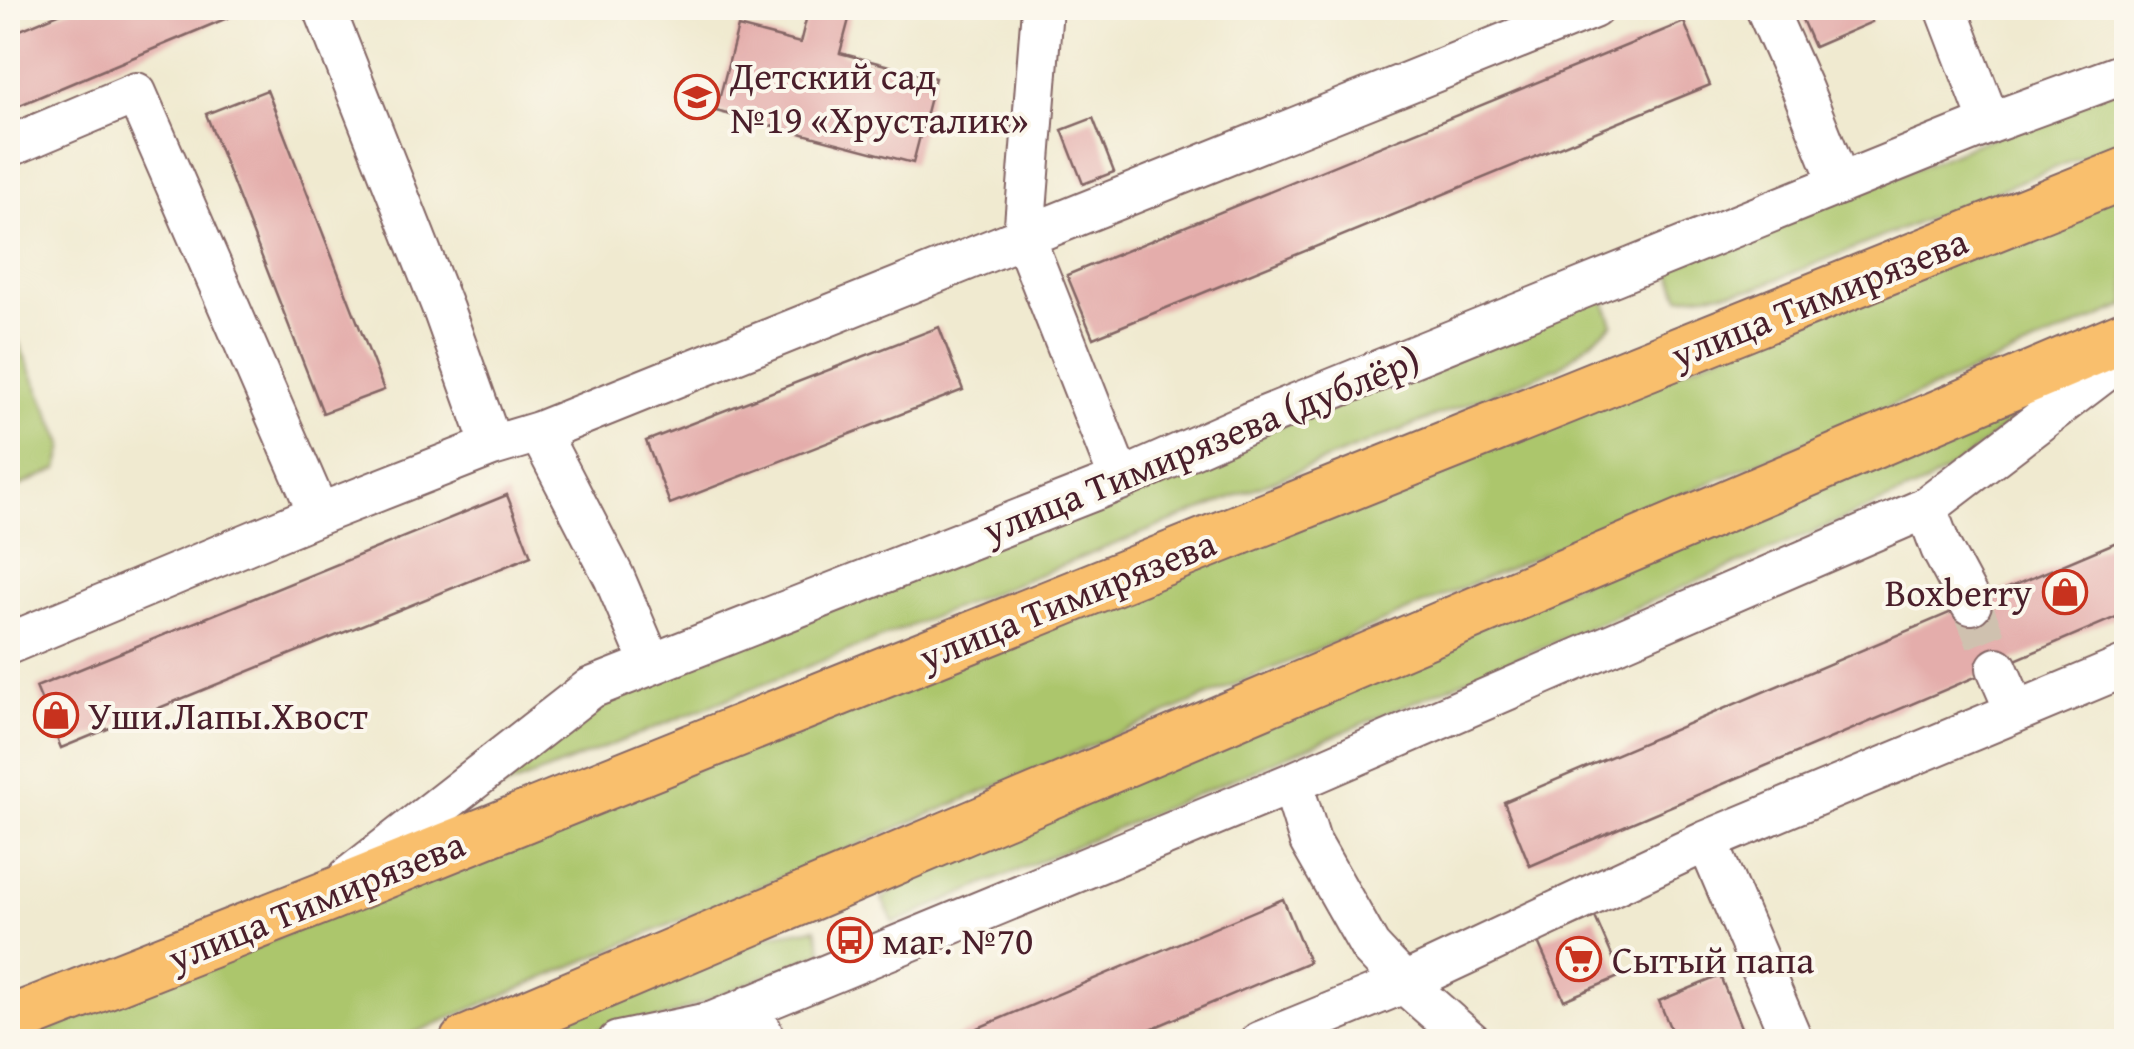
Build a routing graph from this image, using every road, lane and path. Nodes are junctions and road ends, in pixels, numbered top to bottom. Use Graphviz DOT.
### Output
graph roads {
  1 [pos="324,8"];
  2 [pos="1042,8"];
  3 [pos="1594,8"];
  4 [pos="1766,8"];
  5 [pos="1946,8"];
  6 [pos="2126,73"];
  7 [pos="1990,123"];
  8 [pos="8,147"];
  9 [pos="2126,173"];
  10 [pos="1840,184"];
  11 [pos="1024,237"];
  12 [pos="2126,336"];
  13 [pos="2126,354"];
  14 [pos="538,432"];
  15 [pos="492,446"];
  16 [pos="1120,480"];
  17 [pos="1926,508"];
  18 [pos="319,514"];
  19 [pos="1971,604"];
  20 [pos="8,644"];
  21 [pos="652,664"];
  22 [pos="2126,666"];
  23 [pos="1998,668"];
  24 [pos="2016,712"];
  25 [pos="1292,783"];
  26 [pos="1707,841"];
  27 [pos="323,898"];
  28 [pos="1404,982"];
  29 [pos="8,1022"];
  30 [pos="759,1023"];
  31 [pos="465,1042"];
  32 [pos="618,1042"];
  33 [pos="1260,1042"];
  34 [pos="1471,1042"];
  35 [pos="1793,1042"];
  1 -- 15 [label="street"];
  2 -- 11 [label="street"];
  3 -- 11 [label="street"];
  4 -- 10 [label="street"];
  5 -- 7 [label="street"];
  6 -- 7 [label="street, улица Тимирязева (дублёр)"];
  7 -- 10 [label="street, улица Тимирязева (дублёр)"];
  8 -- 18 [label="street"];
  9 -- 27 [label="main road, улица Тимирязева"];
  10 -- 16 [label="street, улица Тимирязева (дублёр)"];
  11 -- 14 [label="street"];
  11 -- 16 [label="street"];
  12 -- 31 [label="main road"];
  13 -- 17 [label="street"];
  14 -- 15 [label="street"];
  14 -- 21 [label="street"];
  15 -- 18 [label="street"];
  16 -- 21 [label="street, улица Тимирязева (дублёр)"];
  17 -- 19 [label="street"];
  17 -- 25 [label="street"];
  18 -- 20 [label="street"];
  21 -- 27 [label="street, улица Тимирязева (дублёр)"];
  22 -- 24 [label="street"];
  23 -- 24 [label="street"];
  24 -- 26 [label="street"];
  25 -- 28 [label="street"];
  25 -- 30 [label="street"];
  26 -- 28 [label="street"];
  26 -- 35 [label="street"];
  27 -- 29 [label="main road, улица Тимирязева"];
  28 -- 33 [label="street"];
  28 -- 34 [label="street"];
  30 -- 32 [label="street"];
}
